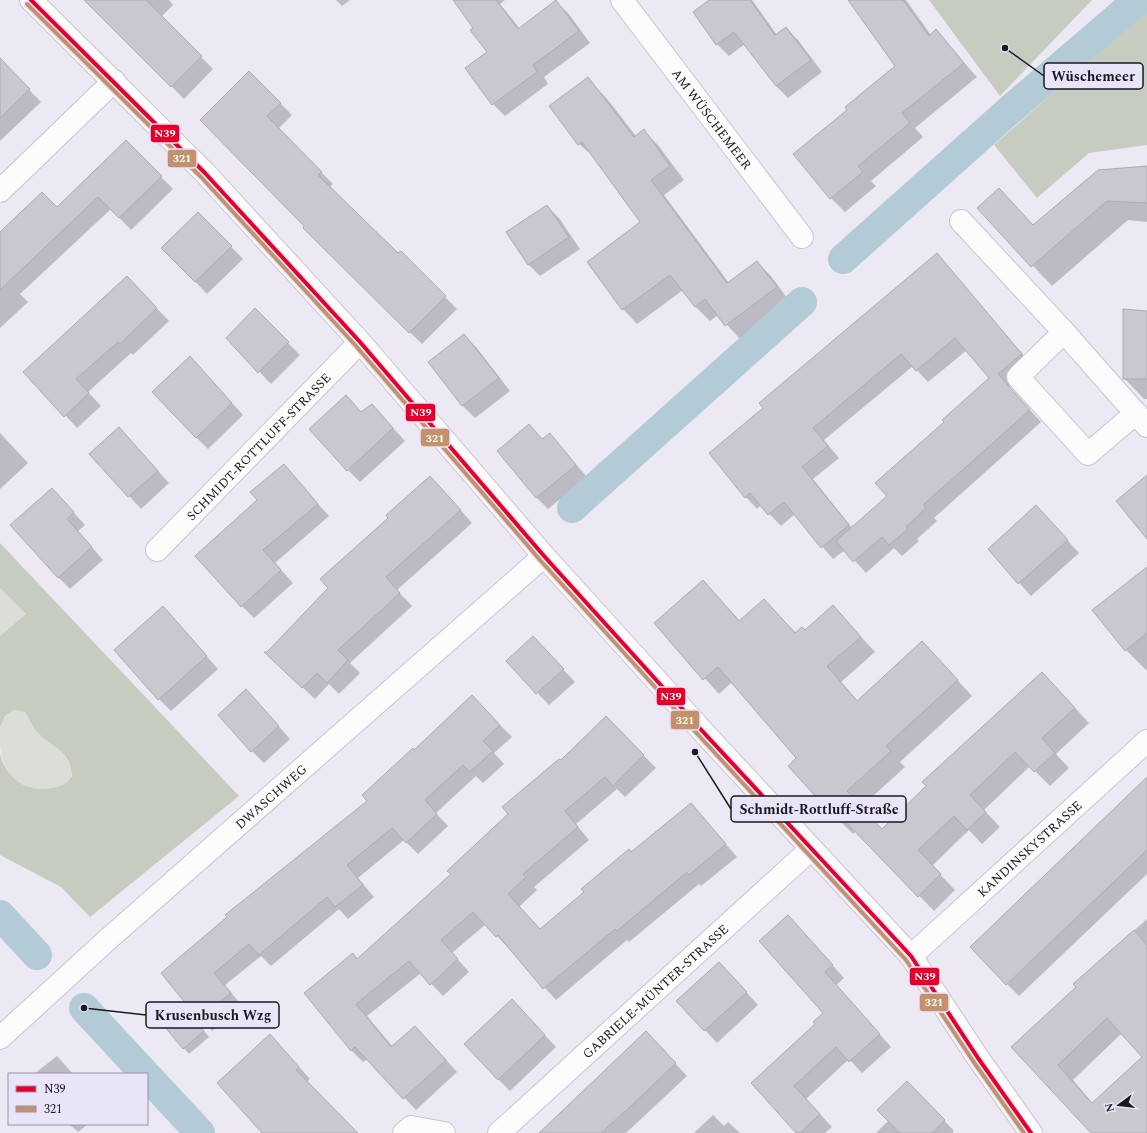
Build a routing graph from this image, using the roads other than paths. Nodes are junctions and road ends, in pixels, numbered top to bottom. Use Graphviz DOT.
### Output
graph roads {
  1 [pos="31,0"];
  2 [pos="622,0"];
  3 [pos="114,81"];
  4 [pos="0,191"];
  5 [pos="961,221"];
  6 [pos="802,237"];
  7 [pos="1064,332"];
  8 [pos="360,342"];
  9 [pos="1142,420"];
  10 [pos="157,550"];
  11 [pos="544,556"];
  12 [pos="1146,744"];
  13 [pos="811,849"];
  14 [pos="912,956"];
  15 [pos="0,1038"];
  16 [pos="1028,1132"];
  17 [pos="404,1133"];
  18 [pos="444,1133"];
  19 [pos="499,1133"];
  1 -- 3 [label="street"];
  2 -- 6 [label="street, AM WÜSCHEMEER"];
  3 -- 4 [label="street"];
  3 -- 8 [label="street"];
  5 -- 7 [label="street"];
  7 -- 9 [label="street"];
  7 -- 9 [label="street"];
  8 -- 10 [label="street, SCHMIDT-ROTTLUFF-STRASSE"];
  8 -- 11 [label="street"];
  11 -- 13 [label="street"];
  11 -- 15 [label="street, DWASCHWEG"];
  12 -- 14 [label="street, KANDINSKYSTRASSE"];
  13 -- 14 [label="street"];
  13 -- 19 [label="street, GABRIELE-MÜNTER-STRASSE"];
  14 -- 16 [label="street"];
  17 -- 18 [label="street"];
}
